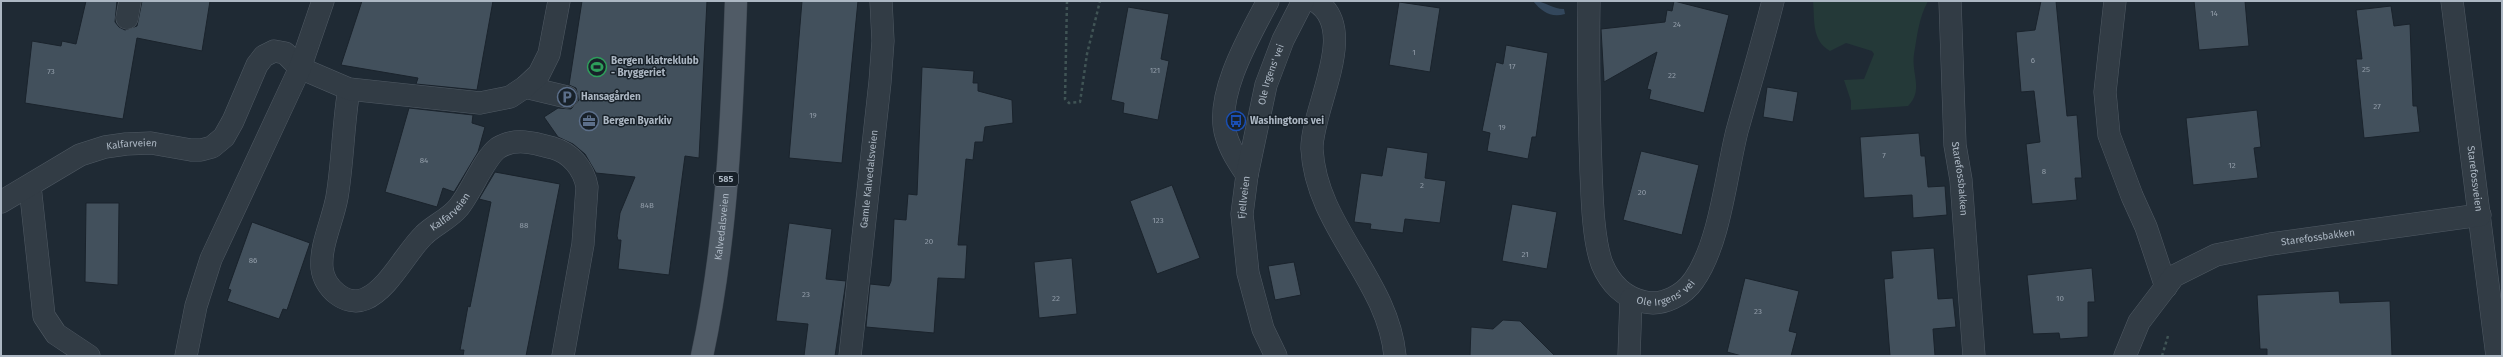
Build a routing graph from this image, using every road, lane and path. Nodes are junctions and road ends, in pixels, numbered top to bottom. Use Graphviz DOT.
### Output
graph roads {
  1 [pos="323,1"];
  2 [pos="559,1"];
  3 [pos="736,1"];
  4 [pos="881,1"];
  5 [pos="1067,1"];
  6 [pos="1100,1"];
  7 [pos="1268,1"];
  8 [pos="1303,1"];
  9 [pos="1315,1"];
  10 [pos="1589,1"];
  11 [pos="1773,1"];
  12 [pos="1950,1"];
  13 [pos="2115,1"];
  14 [pos="2452,1"];
  15 [pos="300,68"];
  16 [pos="525,88"];
  17 [pos="349,89"];
  18 [pos="567,97"];
  19 [pos="1247,175"];
  20 [pos="30,186"];
  21 [pos="1,202"];
  22 [pos="2480,216"];
  23 [pos="2166,287"];
  24 [pos="1631,299"];
  25 [pos="2171,329"];
  26 [pos="853,352"];
  27 [pos="89,356"];
  28 [pos="186,356"];
  29 [pos="563,356"];
  30 [pos="702,356"];
  31 [pos="1276,356"];
  32 [pos="1395,356"];
  33 [pos="1629,356"];
  34 [pos="1974,356"];
  35 [pos="2126,356"];
  36 [pos="2162,356"];
  37 [pos="2497,356"];
  1 -- 15 [label="street"];
  2 -- 16 [label="street, Kalfarveien"];
  3 -- 30 [label="main road, Kalvedalsveien / 585"];
  4 -- 26 [label="street, Gamle Kalvedalsveien"];
  5 -- 6 [label="path"];
  7 -- 19 [label="street, Fjellveien"];
  8 -- 19 [label="street, Ole Irgens' vei"];
  9 -- 32 [label="street"];
  10 -- 24 [label="street, Ole Irgens' vei"];
  11 -- 24 [label="street, Ole Irgens' vei"];
  12 -- 34 [label="street, Starefossbakken"];
  13 -- 23 [label="street"];
  14 -- 22 [label="street, Starefossveien"];
  15 -- 17 [label="street, Kalfarveien"];
  15 -- 20 [label="street, Kalfarveien"];
  15 -- 28 [label="street"];
  16 -- 17 [label="street, Kalfarveien"];
  16 -- 18 [label="street"];
  17 -- 29 [label="street, Kalfarveien"];
  19 -- 31 [label="street, Fjellveien"];
  20 -- 21 [label="street, Kalfarveien"];
  20 -- 27 [label="street"];
  22 -- 23 [label="street, Starefossbakken"];
  22 -- 37 [label="street, Starefossveien"];
  23 -- 35 [label="street, Starefossbakken"];
  24 -- 33 [label="street"];
  25 -- 36 [label="path"];
}
